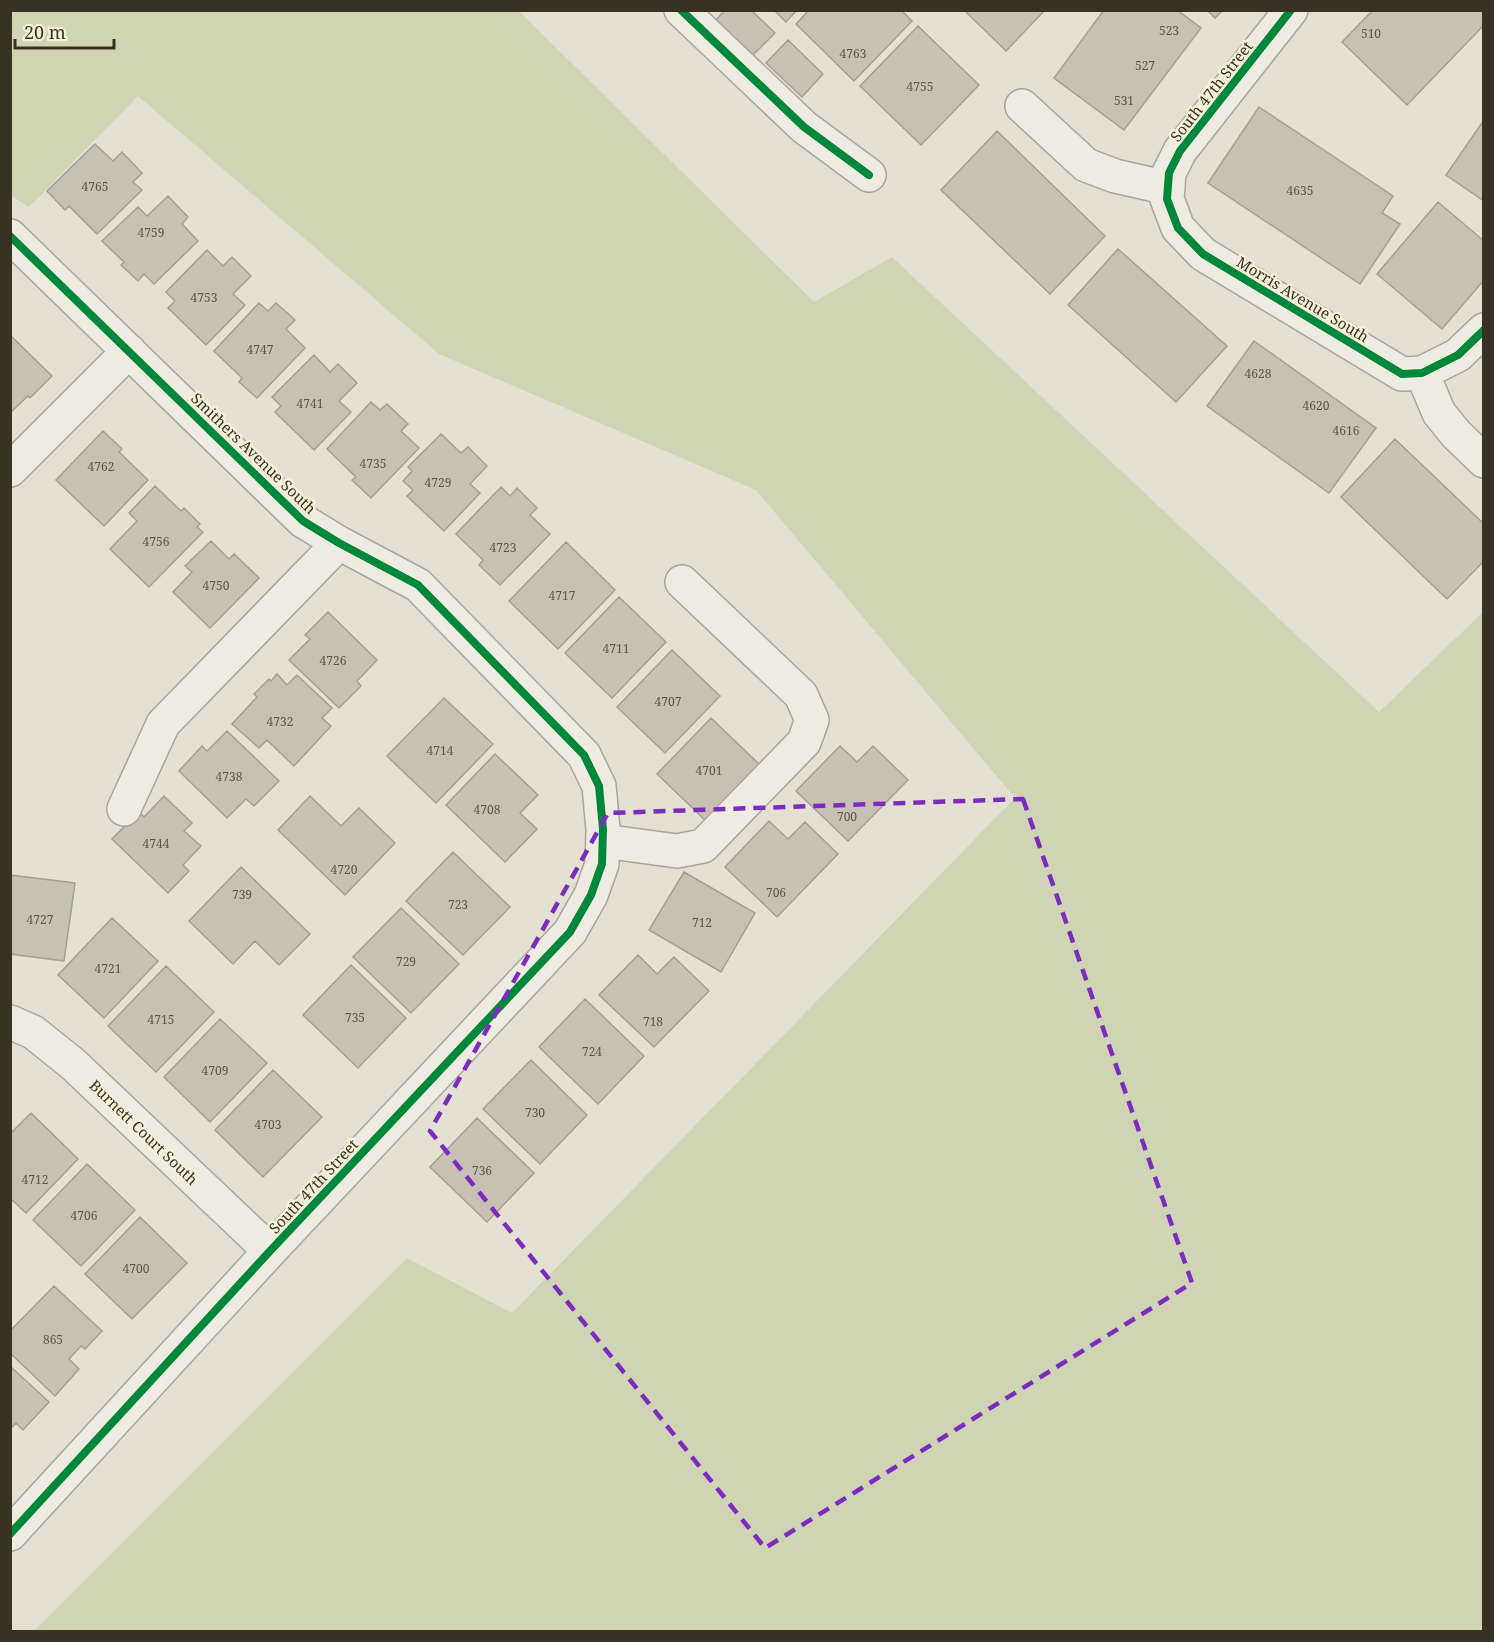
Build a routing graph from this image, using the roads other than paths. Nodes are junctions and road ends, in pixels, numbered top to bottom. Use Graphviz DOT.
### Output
graph roads {
  1 [pos="681,10"];
  2 [pos="1291,10"];
  3 [pos="1022,106"];
  4 [pos="869,175"];
  5 [pos="1168,188"];
  6 [pos="1178,228"];
  7 [pos="10,236"];
  8 [pos="1484,330"];
  9 [pos="129,351"];
  10 [pos="1422,373"];
  11 [pos="1484,461"];
  12 [pos="10,470"];
  13 [pos="339,543"];
  14 [pos="682,582"];
  15 [pos="124,809"];
  16 [pos="603,841"];
  17 [pos="10,1022"];
  18 [pos="270,1251"];
  19 [pos="10,1534"];
  1 -- 4 [label="street"];
  2 -- 5 [label="street, South 47th Street"];
  3 -- 5 [label="street"];
  5 -- 6 [label="street, South 47th Street"];
  6 -- 10 [label="street, Morris Avenue South"];
  7 -- 9 [label="street, Smithers Avenue South"];
  8 -- 10 [label="street"];
  9 -- 12 [label="street"];
  9 -- 13 [label="street, Smithers Avenue South"];
  10 -- 11 [label="street"];
  13 -- 15 [label="street"];
  13 -- 16 [label="street, Smithers Avenue South"];
  14 -- 16 [label="street"];
  16 -- 18 [label="street, South 47th Street"];
  17 -- 18 [label="street, Burnett Court South"];
  18 -- 19 [label="street, South 47th Street"];
}
